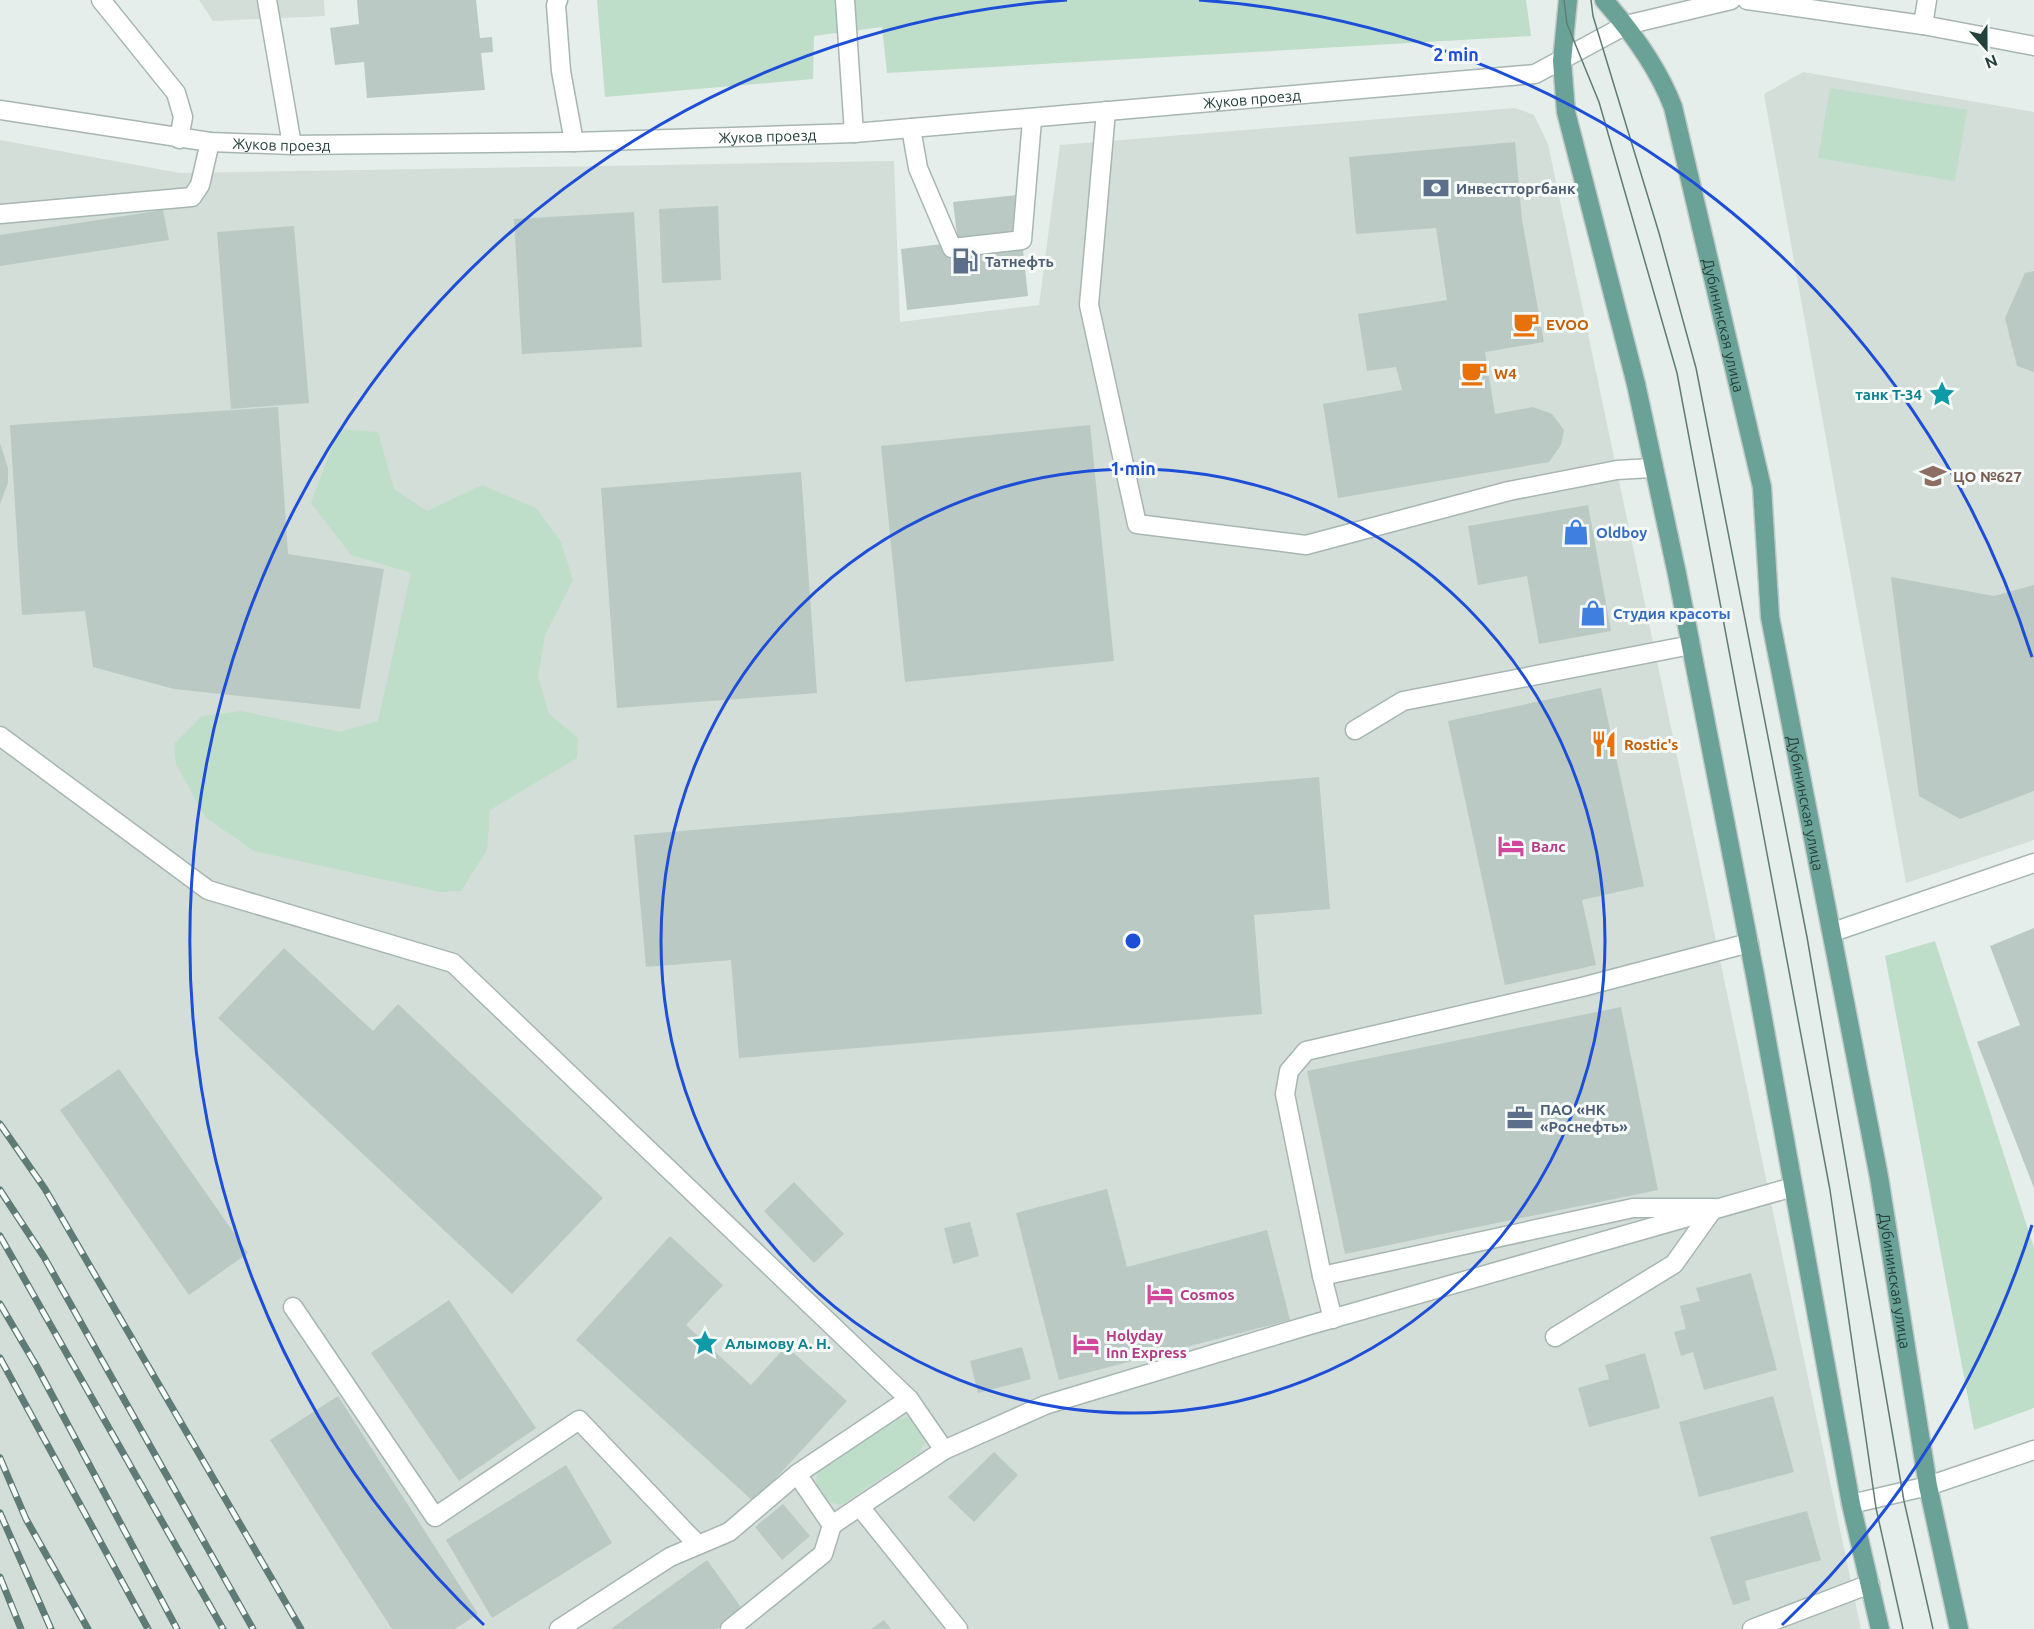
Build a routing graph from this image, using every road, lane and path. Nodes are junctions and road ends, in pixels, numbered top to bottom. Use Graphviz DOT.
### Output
graph roads {
  1 [pos="101,0"];
  2 [pos="267,0"];
  3 [pos="558,0"];
  4 [pos="845,0"];
  5 [pos="1568,0"];
  6 [pos="1604,0"];
  7 [pos="1731,0"];
  8 [pos="1747,0"];
  9 [pos="1927,0"];
  10 [pos="1626,25"];
  11 [pos="1923,25"];
  12 [pos="2034,46"];
  13 [pos="1562,61"];
  14 [pos="0,110"];
  15 [pos="1106,111"];
  16 [pos="1032,120"];
  17 [pos="910,128"];
  18 [pos="854,133"];
  19 [pos="179,139"];
  20 [pos="210,142"];
  21 [pos="574,142"];
  22 [pos="292,145"];
  23 [pos="0,214"];
  24 [pos="1652,468"];
  25 [pos="1691,645"];
  26 [pos="1355,730"];
  27 [pos="0,736"];
  28 [pos="2034,863"];
  29 [pos="1833,932"];
  30 [pos="1749,943"];
  31 [pos="1793,1187"];
  32 [pos="1714,1208"];
  33 [pos="1322,1276"];
  34 [pos="293,1307"];
  35 [pos="1333,1319"];
  36 [pos="1555,1337"];
  37 [pos="909,1399"];
  38 [pos="944,1450"];
  39 [pos="2034,1450"];
  40 [pos="797,1474"];
  41 [pos="1928,1486"];
  42 [pos="1851,1504"];
  43 [pos="860,1507"];
  44 [pos="832,1525"];
  45 [pos="698,1545"];
  46 [pos="1870,1584"];
  47 [pos="559,1629"];
  48 [pos="730,1629"];
  49 [pos="958,1629"];
  50 [pos="1752,1629"];
  51 [pos="1880,1629"];
  52 [pos="1959,1629"];
  1 -- 19 [label="street"];
  2 -- 22 [label="street"];
  3 -- 21 [label="street"];
  4 -- 18 [label="street"];
  5 -- 13 [label="main road"];
  6 -- 10 [label="main road, Дубининская улица"];
  7 -- 10 [label="street"];
  8 -- 11 [label="street"];
  9 -- 11 [label="street"];
  10 -- 13 [label="street"];
  10 -- 29 [label="main road, Дубининская улица"];
  11 -- 12 [label="street"];
  13 -- 15 [label="street, Жуков проезд"];
  13 -- 24 [label="main road"];
  14 -- 19 [label="street, Жуков проезд"];
  15 -- 16 [label="street, Жуков проезд"];
  15 -- 24 [label="street"];
  16 -- 17 [label="street, Жуков проезд"];
  16 -- 17 [label="street"];
  17 -- 18 [label="street, Жуков проезд"];
  18 -- 21 [label="street, Жуков проезд"];
  19 -- 20 [label="street, Жуков проезд"];
  20 -- 22 [label="street, Жуков проезд"];
  20 -- 23 [label="street"];
  21 -- 22 [label="street, Жуков проезд"];
  24 -- 25 [label="main road"];
  25 -- 26 [label="street"];
  25 -- 30 [label="main road"];
  27 -- 37 [label="street"];
  28 -- 29 [label="street"];
  29 -- 41 [label="main road, Дубининская улица"];
  30 -- 31 [label="main road"];
  30 -- 33 [label="street"];
  31 -- 32 [label="street"];
  31 -- 42 [label="main road"];
  32 -- 33 [label="street"];
  32 -- 35 [label="street"];
  32 -- 36 [label="street"];
  33 -- 35 [label="street"];
  34 -- 45 [label="street"];
  35 -- 38 [label="street"];
  37 -- 38 [label="street"];
  37 -- 40 [label="street"];
  38 -- 43 [label="street"];
  39 -- 41 [label="street"];
  40 -- 44 [label="street"];
  40 -- 45 [label="street"];
  41 -- 42 [label="street"];
  41 -- 52 [label="main road, Дубининская улица"];
  42 -- 46 [label="main road"];
  43 -- 44 [label="street"];
  43 -- 49 [label="street"];
  44 -- 48 [label="street"];
  45 -- 47 [label="street"];
  46 -- 50 [label="street"];
  46 -- 51 [label="main road"];
}
